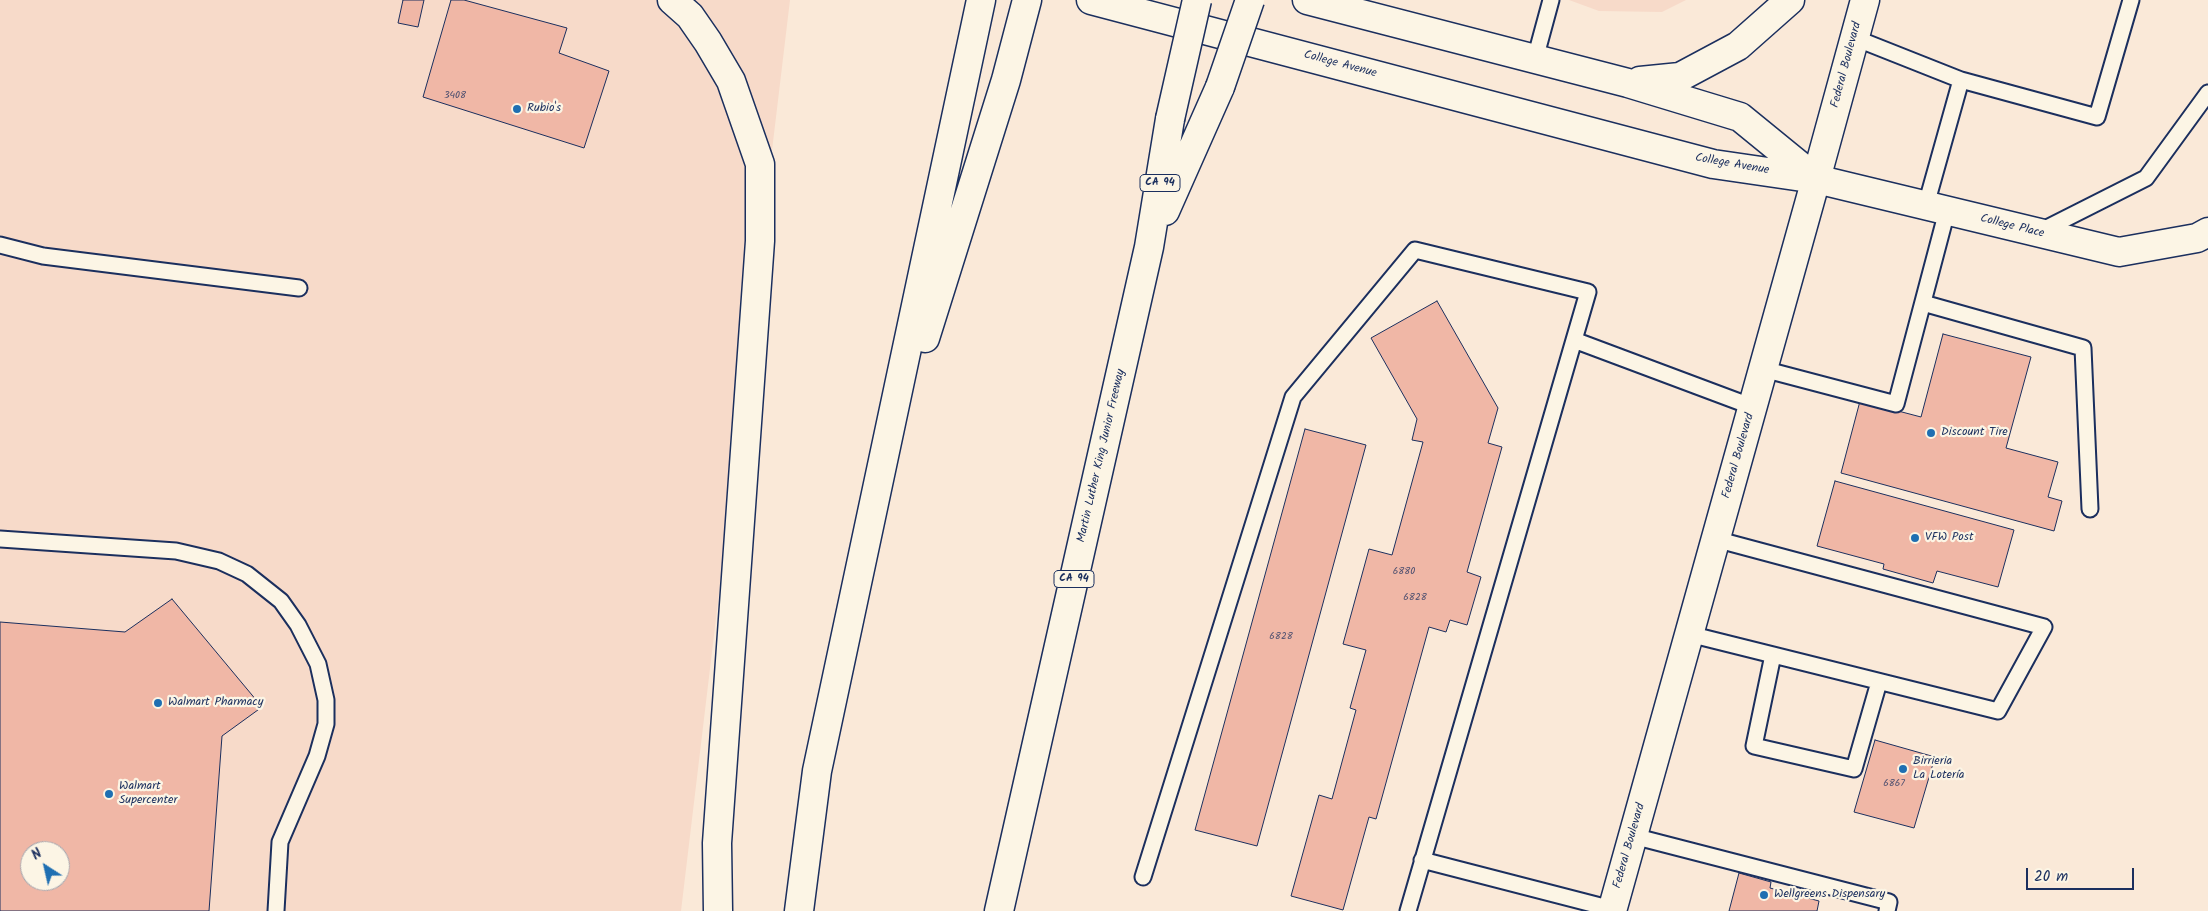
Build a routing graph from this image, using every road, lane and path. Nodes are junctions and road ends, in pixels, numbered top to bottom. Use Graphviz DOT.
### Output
graph roads {
  1 [pos="672,0"];
  2 [pos="981,0"];
  3 [pos="1027,0"];
  4 [pos="1091,0"];
  5 [pos="1197,0"];
  6 [pos="1250,0"];
  7 [pos="1307,0"];
  8 [pos="1551,0"];
  9 [pos="1790,0"];
  10 [pos="1865,0"];
  11 [pos="2131,0"];
  12 [pos="1855,38"];
  13 [pos="1535,59"];
  14 [pos="1960,80"];
  15 [pos="1628,83"];
  16 [pos="2208,93"];
  17 [pos="1816,178"];
  18 [pos="1936,208"];
  19 [pos="2208,232"];
  20 [pos="2038,233"];
  21 [pos="0,245"];
  22 [pos="1149,247"];
  23 [pos="299,288"];
  24 [pos="1923,303"];
  25 [pos="1574,340"];
  26 [pos="1763,369"];
  27 [pos="1753,407"];
  28 [pos="876,492"];
  29 [pos="2090,509"];
  30 [pos="0,538"];
  31 [pos="1715,540"];
  32 [pos="1689,634"];
  33 [pos="1773,655"];
  34 [pos="1879,682"];
  35 [pos="1633,836"];
  36 [pos="1422,860"];
  37 [pos="1143,877"];
  38 [pos="1612,910"];
  39 [pos="276,911"];
  40 [pos="718,911"];
  41 [pos="799,911"];
  42 [pos="999,911"];
  43 [pos="1408,911"];
  44 [pos="1887,911"];
  1 -- 40 [label="main road"];
  2 -- 28 [label="main road"];
  3 -- 28 [label="main road"];
  4 -- 17 [label="main road, College Avenue"];
  5 -- 22 [label="main road, Martin Luther King Junior Freeway / CA 94, bridge"];
  6 -- 22 [label="main road, bridge"];
  7 -- 13 [label="main road, College Avenue"];
  8 -- 13 [label="lane"];
  9 -- 15 [label="main road"];
  10 -- 12 [label="main road, Federal Boulevard"];
  11 -- 14 [label="lane"];
  12 -- 14 [label="lane"];
  12 -- 17 [label="main road, Federal Boulevard"];
  13 -- 15 [label="main road, College Avenue"];
  14 -- 18 [label="lane"];
  15 -- 17 [label="main road, College Avenue"];
  16 -- 20 [label="lane"];
  17 -- 18 [label="main road, College Place"];
  17 -- 26 [label="main road, Federal Boulevard"];
  18 -- 20 [label="main road, College Place"];
  18 -- 24 [label="lane"];
  19 -- 20 [label="main road, College Place"];
  21 -- 23 [label="lane"];
  22 -- 42 [label="main road, Martin Luther King Junior Freeway / CA 94"];
  24 -- 26 [label="lane"];
  24 -- 29 [label="lane"];
  25 -- 27 [label="lane"];
  25 -- 36 [label="lane"];
  25 -- 37 [label="lane"];
  26 -- 27 [label="main road, Federal Boulevard"];
  27 -- 31 [label="main road, Federal Boulevard"];
  28 -- 41 [label="main road"];
  30 -- 39 [label="lane"];
  31 -- 32 [label="main road, Federal Boulevard"];
  31 -- 34 [label="lane"];
  32 -- 33 [label="lane"];
  32 -- 35 [label="main road, Federal Boulevard"];
  33 -- 34 [label="lane"];
  33 -- 34 [label="lane"];
  35 -- 38 [label="main road, Federal Boulevard"];
  35 -- 44 [label="lane"];
  36 -- 38 [label="lane"];
  36 -- 43 [label="lane"];
}
